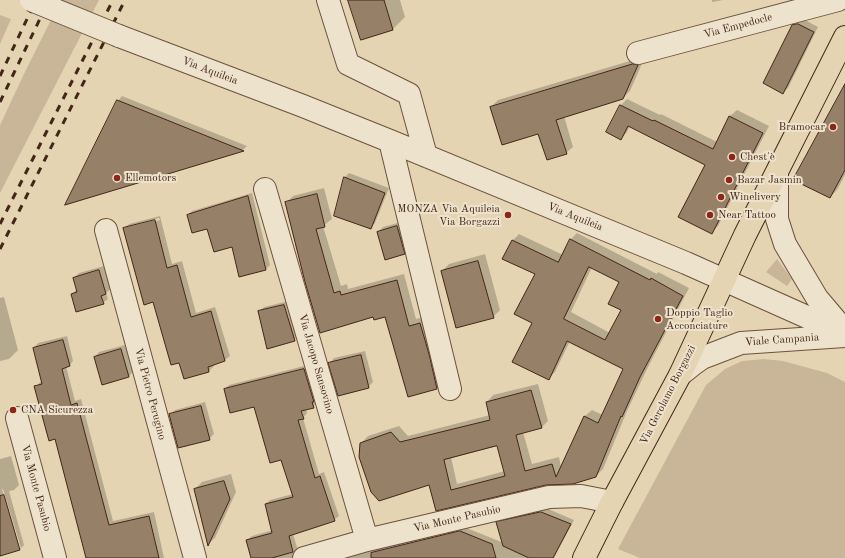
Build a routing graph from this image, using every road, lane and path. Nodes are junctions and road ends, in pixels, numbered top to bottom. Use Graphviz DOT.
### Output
graph roads {
  1 [pos="30,0"];
  2 [pos="328,0"];
  3 [pos="838,0"];
  4 [pos="845,37"];
  5 [pos="638,53"];
  6 [pos="390,141"];
  7 [pos="426,156"];
  8 [pos="777,174"];
  9 [pos="265,188"];
  10 [pos="106,230"];
  11 [pos="725,280"];
  12 [pos="845,334"];
  13 [pos="680,375"];
  14 [pos="450,390"];
  15 [pos="17,418"];
  16 [pos="612,502"];
  17 [pos="367,540"];
  18 [pos="55,558"];
  19 [pos="195,558"];
  20 [pos="304,558"];
  21 [pos="584,558"];
  1 -- 6 [label="street, Via Aquileia, bridge"];
  2 -- 7 [label="street"];
  3 -- 5 [label="street, Via Empedocle"];
  4 -- 8 [label="main road, Via Gerolamo Borgazzi"];
  6 -- 7 [label="street, Via Aquileia"];
  6 -- 14 [label="street"];
  7 -- 11 [label="street, Via Aquileia"];
  8 -- 11 [label="main road, Via Gerolamo Borgazzi"];
  8 -- 12 [label="street"];
  9 -- 17 [label="street, Via Jacopo Sansovino"];
  10 -- 19 [label="street, Via Pietro Perugino"];
  11 -- 12 [label="street, Viale Campania"];
  11 -- 13 [label="main road, Via Gerolamo Borgazzi"];
  12 -- 13 [label="street, Viale Campania"];
  13 -- 16 [label="main road, Via Gerolamo Borgazzi"];
  15 -- 18 [label="street, Via Monte Pasubio"];
  16 -- 17 [label="street, Via Monte Pasubio"];
  16 -- 21 [label="main road, Via Gerolamo Borgazzi"];
  17 -- 20 [label="street, Via Monte Pasubio"];
}
